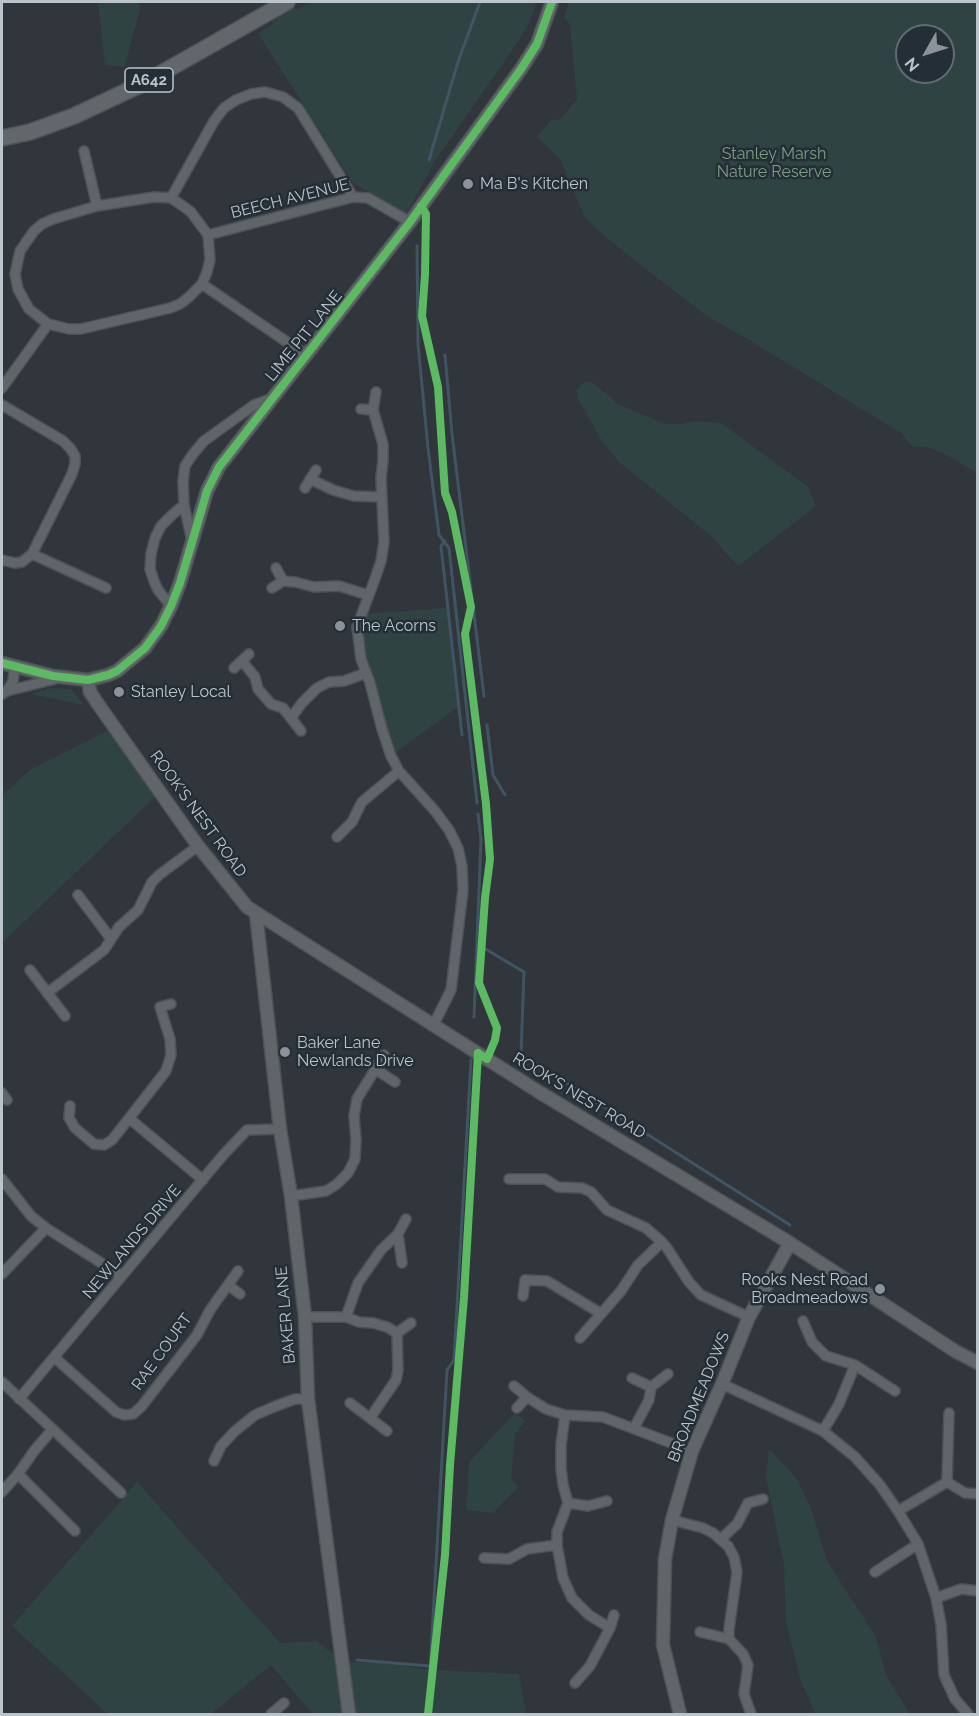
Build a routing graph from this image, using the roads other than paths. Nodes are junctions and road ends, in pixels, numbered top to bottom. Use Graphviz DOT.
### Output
graph roads {
  1 [pos="288,2"];
  2 [pos="552,2"];
  3 [pos="2,138"];
  4 [pos="84,151"];
  5 [pos="353,197"];
  6 [pos="171,198"];
  7 [pos="97,206"];
  8 [pos="410,222"];
  9 [pos="208,235"];
  10 [pos="202,284"];
  11 [pos="48,324"];
  12 [pos="306,355"];
  13 [pos="2,388"];
  14 [pos="376,392"];
  15 [pos="270,399"];
  16 [pos="2,405"];
  17 [pos="361,409"];
  18 [pos="373,410"];
  19 [pos="316,470"];
  20 [pos="382,497"];
  21 [pos="184,505"];
  22 [pos="192,541"];
  23 [pos="32,554"];
  24 [pos="2,560"];
  25 [pos="276,568"];
  26 [pos="283,581"];
  27 [pos="106,588"];
  28 [pos="272,588"];
  29 [pos="368,596"];
  30 [pos="171,606"];
  31 [pos="2,663"];
  32 [pos="15,666"];
  33 [pos="234,668"];
  34 [pos="366,673"];
  35 [pos="62,678"];
  36 [pos="88,680"];
  37 [pos="4,692"];
  38 [pos="291,718"];
  39 [pos="301,731"];
  40 [pos="399,771"];
  41 [pos="337,837"];
  42 [pos="198,846"];
  43 [pos="78,895"];
  44 [pos="256,913"];
  45 [pos="111,939"];
  46 [pos="30,970"];
  47 [pos="47,993"];
  48 [pos="171,1004"];
  49 [pos="65,1016"];
  50 [pos="434,1024"];
  51 [pos="384,1055"];
  52 [pos="375,1069"];
  53 [pos="394,1082"];
  54 [pos="70,1106"];
  55 [pos="130,1119"];
  56 [pos="280,1129"];
  57 [pos="2,1179"];
  58 [pos="509,1179"];
  59 [pos="203,1180"];
  60 [pos="291,1196"];
  61 [pos="406,1220"];
  62 [pos="46,1228"];
  63 [pos="398,1234"];
  64 [pos="790,1243"];
  65 [pos="664,1245"];
  66 [pos="402,1263"];
  67 [pos="238,1271"];
  68 [pos="2,1274"];
  69 [pos="122,1276"];
  70 [pos="228,1285"];
  71 [pos="240,1294"];
  72 [pos="523,1296"];
  73 [pos="600,1313"];
  74 [pos="304,1317"];
  75 [pos="346,1317"];
  76 [pos="749,1317"];
  77 [pos="803,1321"];
  78 [pos="411,1323"];
  79 [pos="397,1333"];
  80 [pos="580,1338"];
  81 [pos="55,1358"];
  82 [pos="978,1363"];
  83 [pos="855,1365"];
  84 [pos="668,1374"];
  85 [pos="632,1378"];
  86 [pos="2,1382"];
  87 [pos="722,1384"];
  88 [pos="514,1386"];
  89 [pos="651,1387"];
  90 [pos="895,1390"];
  91 [pos="19,1399"];
  92 [pos="308,1399"];
  93 [pos="530,1399"];
  94 [pos="350,1403"];
  95 [pos="517,1407"];
  96 [pos="949,1413"];
  97 [pos="565,1415"];
  98 [pos="370,1418"];
  99 [pos="634,1428"];
  100 [pos="52,1430"];
  101 [pos="387,1431"];
  102 [pos="824,1431"];
  103 [pos="692,1451"];
  104 [pos="214,1461"];
  105 [pos="18,1474"];
  106 [pos="947,1482"];
  107 [pos="2,1492"];
  108 [pos="121,1493"];
  109 [pos="978,1494"];
  110 [pos="763,1499"];
  111 [pos="607,1501"];
  112 [pos="568,1503"];
  113 [pos="898,1511"];
  114 [pos="672,1520"];
  115 [pos="75,1531"];
  116 [pos="721,1539"];
  117 [pos="918,1544"];
  118 [pos="557,1545"];
  119 [pos="484,1558"];
  120 [pos="874,1572"];
  121 [pos="978,1591"];
  122 [pos="936,1598"];
  123 [pos="614,1615"];
  124 [pos="610,1628"];
  125 [pos="700,1632"];
  126 [pos="729,1639"];
  127 [pos="574,1683"];
  128 [pos="284,1703"];
  129 [pos="271,1714"];
  130 [pos="349,1714"];
  131 [pos="680,1714"];
  132 [pos="751,1714"];
  133 [pos="968,1714"];
  1 -- 3 [label="main road, A642"];
  2 -- 8 [label="street, LIME PIT LANE"];
  4 -- 7 [label="street"];
  5 -- 6 [label="street"];
  5 -- 8 [label="street, BEECH AVENUE"];
  5 -- 9 [label="street, BEECH AVENUE"];
  6 -- 7 [label="street"];
  6 -- 9 [label="street"];
  7 -- 11 [label="street"];
  8 -- 12 [label="street, LIME PIT LANE"];
  9 -- 10 [label="street"];
  10 -- 11 [label="street"];
  10 -- 12 [label="street"];
  11 -- 13 [label="street"];
  12 -- 15 [label="street, LIME PIT LANE"];
  14 -- 18 [label="street"];
  15 -- 21 [label="street, LIME PIT LANE"];
  15 -- 22 [label="street, LIME PIT LANE"];
  16 -- 23 [label="street"];
  17 -- 18 [label="street"];
  18 -- 20 [label="street"];
  19 -- 20 [label="street"];
  20 -- 29 [label="street"];
  21 -- 22 [label="street, LIME PIT LANE"];
  21 -- 30 [label="street"];
  22 -- 30 [label="street, LIME PIT LANE"];
  23 -- 24 [label="street"];
  23 -- 27 [label="street"];
  25 -- 26 [label="street"];
  26 -- 28 [label="street"];
  26 -- 29 [label="street"];
  29 -- 34 [label="street"];
  30 -- 36 [label="street, LIME PIT LANE"];
  31 -- 32 [label="street"];
  32 -- 35 [label="street"];
  32 -- 37 [label="street"];
  33 -- 38 [label="street"];
  34 -- 38 [label="street"];
  34 -- 40 [label="street"];
  35 -- 36 [label="street"];
  35 -- 37 [label="street"];
  36 -- 42 [label="street, ROOK'S NEST ROAD"];
  38 -- 39 [label="street"];
  40 -- 41 [label="street"];
  40 -- 50 [label="street"];
  42 -- 44 [label="street, ROOK'S NEST ROAD"];
  42 -- 45 [label="street"];
  43 -- 45 [label="street"];
  44 -- 50 [label="street, ROOK'S NEST ROAD"];
  44 -- 56 [label="street, BAKER LANE"];
  45 -- 47 [label="street"];
  46 -- 47 [label="street"];
  47 -- 49 [label="street"];
  48 -- 55 [label="street"];
  50 -- 64 [label="street, ROOK'S NEST ROAD"];
  51 -- 52 [label="street"];
  52 -- 53 [label="street"];
  52 -- 60 [label="street"];
  54 -- 55 [label="street"];
  55 -- 59 [label="street"];
  56 -- 59 [label="street, NEWLANDS DRIVE"];
  56 -- 60 [label="street, BAKER LANE"];
  57 -- 62 [label="street"];
  58 -- 65 [label="street"];
  59 -- 69 [label="street, NEWLANDS DRIVE"];
  60 -- 74 [label="street, BAKER LANE"];
  61 -- 63 [label="street"];
  62 -- 68 [label="street"];
  62 -- 69 [label="street"];
  63 -- 66 [label="street"];
  63 -- 75 [label="street"];
  64 -- 76 [label="street, BROADMEADOWS"];
  64 -- 82 [label="street, ROOK'S NEST ROAD"];
  65 -- 73 [label="street"];
  65 -- 76 [label="street"];
  67 -- 70 [label="street, RAE COURT"];
  69 -- 81 [label="street, NEWLANDS DRIVE"];
  70 -- 71 [label="street"];
  70 -- 81 [label="street, RAE COURT"];
  72 -- 73 [label="street"];
  73 -- 80 [label="street"];
  74 -- 75 [label="street"];
  74 -- 92 [label="street, BAKER LANE"];
  75 -- 79 [label="street"];
  76 -- 87 [label="street, BROADMEADOWS"];
  77 -- 83 [label="street"];
  78 -- 79 [label="street"];
  79 -- 98 [label="street"];
  81 -- 91 [label="street, NEWLANDS DRIVE"];
  83 -- 90 [label="street"];
  83 -- 102 [label="street"];
  84 -- 89 [label="street"];
  85 -- 89 [label="street"];
  86 -- 91 [label="street"];
  87 -- 102 [label="street"];
  87 -- 103 [label="street, BROADMEADOWS"];
  88 -- 93 [label="street"];
  89 -- 99 [label="street"];
  91 -- 100 [label="street"];
  92 -- 104 [label="street"];
  92 -- 130 [label="street, BAKER LANE"];
  93 -- 95 [label="street"];
  93 -- 97 [label="street"];
  94 -- 98 [label="street"];
  96 -- 106 [label="street"];
  97 -- 99 [label="street"];
  97 -- 112 [label="street"];
  98 -- 101 [label="street"];
  99 -- 103 [label="street"];
  100 -- 105 [label="street"];
  100 -- 108 [label="street"];
  102 -- 113 [label="street"];
  103 -- 114 [label="street, BROADMEADOWS"];
  105 -- 107 [label="street"];
  105 -- 115 [label="street"];
  106 -- 109 [label="street"];
  106 -- 113 [label="street"];
  110 -- 116 [label="street"];
  111 -- 112 [label="street"];
  112 -- 118 [label="street"];
  113 -- 117 [label="street"];
  114 -- 116 [label="street"];
  114 -- 131 [label="street, BROADMEADOWS"];
  116 -- 126 [label="street"];
  117 -- 120 [label="street"];
  117 -- 122 [label="street"];
  118 -- 119 [label="street"];
  118 -- 124 [label="street"];
  121 -- 122 [label="street"];
  122 -- 133 [label="street"];
  123 -- 124 [label="street"];
  124 -- 127 [label="street"];
  125 -- 126 [label="street"];
  126 -- 132 [label="street"];
  128 -- 129 [label="street"];
}
